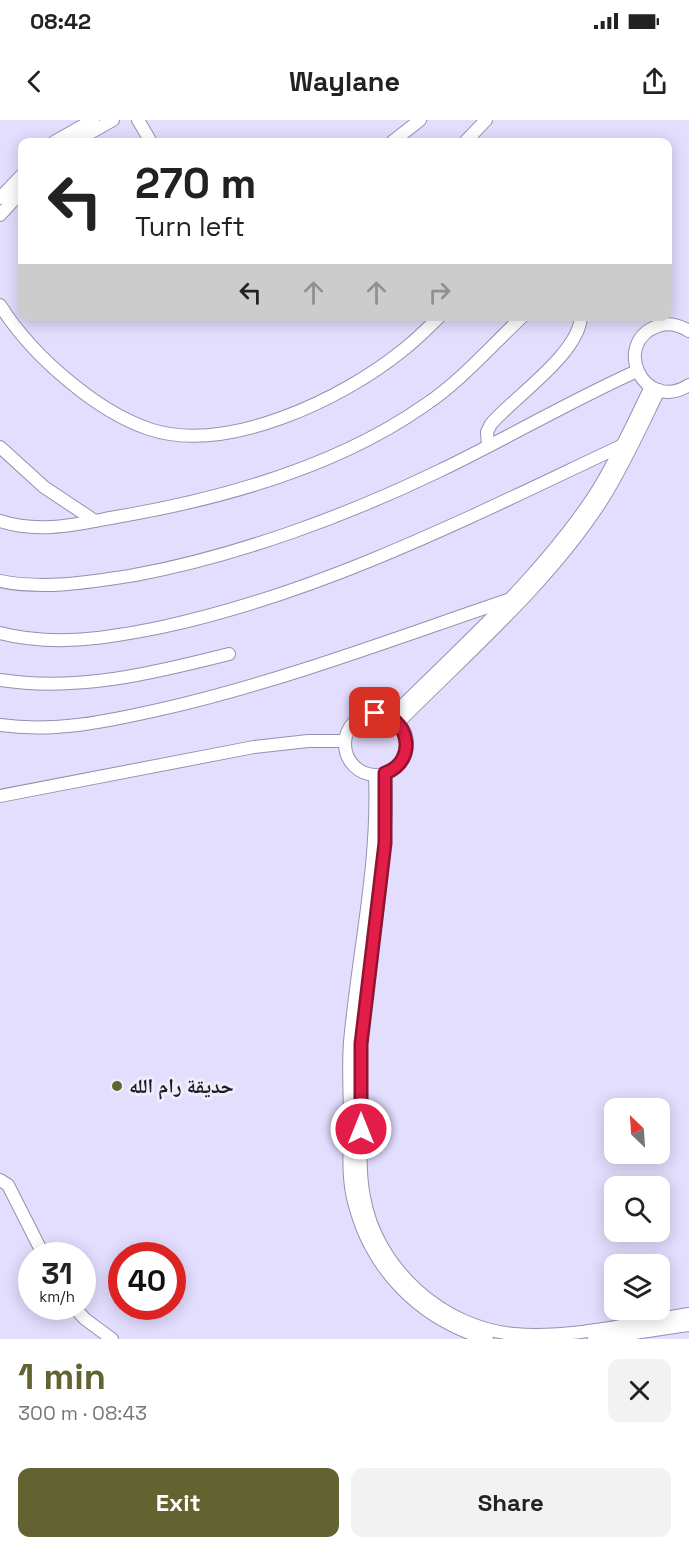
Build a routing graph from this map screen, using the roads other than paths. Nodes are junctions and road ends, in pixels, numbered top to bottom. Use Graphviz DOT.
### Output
graph roads {
  1 [pos="93,120"];
  2 [pos="113,120"];
  3 [pos="138,120"];
  4 [pos="420,120"];
  5 [pos="486,120"];
  6 [pos="61,138"];
  7 [pos="81,138"];
  8 [pos="149,138"];
  9 [pos="397,138"];
  10 [pos="469,138"];
  11 [pos="18,179"];
  12 [pos="18,195"];
  13 [pos="0,198"];
  14 [pos="0,215"];
  15 [pos="0,305"];
  16 [pos="689,315"];
  17 [pos="435,321"];
  18 [pos="517,321"];
  19 [pos="580,321"];
  20 [pos="686,329"];
  21 [pos="637,370"];
  22 [pos="689,385"];
  23 [pos="655,388"];
  24 [pos="488,446"];
  25 [pos="621,446"];
  26 [pos="0,447"];
  27 [pos="0,521"];
  28 [pos="95,521"];
  29 [pos="0,581"];
  30 [pos="508,600"];
  31 [pos="0,633"];
  32 [pos="229,654"];
  33 [pos="0,680"];
  34 [pos="395,720"];
  35 [pos="0,726"];
  36 [pos="345,741"];
  37 [pos="380,774"];
  38 [pos="0,796"];
  39 [pos="0,1180"];
  40 [pos="37,1242"];
  41 [pos="689,1314"];
  42 [pos="86,1320"];
  43 [pos="689,1325"];
  44 [pos="112,1339"];
  45 [pos="487,1339"];
  46 [pos="594,1339"];
  1 -- 6 [label="street"];
  2 -- 7 [label="street"];
  3 -- 8 [label="street"];
  4 -- 9 [label="street"];
  5 -- 10 [label="street"];
  11 -- 13 [label="street"];
  12 -- 14 [label="street"];
  15 -- 17 [label="street"];
  16 -- 20 [label="street"];
  18 -- 28 [label="street"];
  19 -- 24 [label="street"];
  20 -- 21 [label="street"];
  21 -- 23 [label="street"];
  21 -- 24 [label="street"];
  22 -- 23 [label="street"];
  23 -- 25 [label="street"];
  23 -- 34 [label="street"];
  24 -- 29 [label="street"];
  25 -- 30 [label="street"];
  25 -- 31 [label="street"];
  26 -- 28 [label="street"];
  27 -- 28 [label="street"];
  30 -- 34 [label="street"];
  30 -- 35 [label="street"];
  32 -- 33 [label="street"];
  34 -- 36 [label="street"];
  34 -- 37 [label="street"];
  36 -- 37 [label="street"];
  36 -- 38 [label="street"];
  37 -- 41 [label="street"];
  37 -- 45 [label="street"];
  39 -- 40 [label="street"];
  42 -- 44 [label="street"];
  43 -- 46 [label="street"];
}
